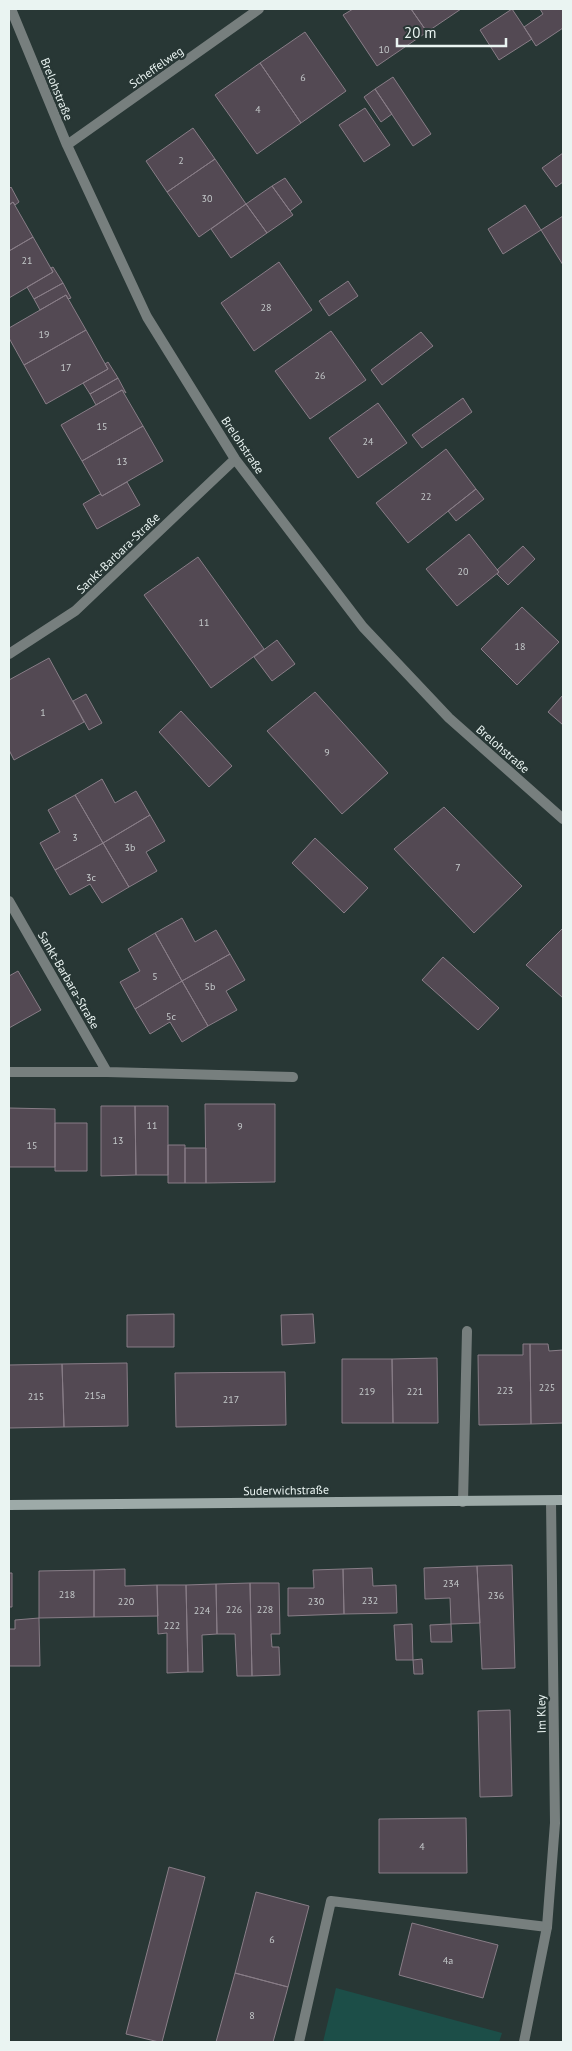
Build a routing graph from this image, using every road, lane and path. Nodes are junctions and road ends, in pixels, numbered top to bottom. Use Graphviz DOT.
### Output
graph roads {
  1 [pos="11,9"];
  2 [pos="259,9"];
  3 [pos="67,145"];
  4 [pos="235,459"];
  5 [pos="9,654"];
  6 [pos="563,819"];
  7 [pos="9,901"];
  8 [pos="9,1072"];
  9 [pos="107,1072"];
  10 [pos="293,1077"];
  11 [pos="467,1332"];
  12 [pos="563,1500"];
  13 [pos="550,1501"];
  14 [pos="464,1502"];
  15 [pos="9,1505"];
  16 [pos="547,1927"];
  17 [pos="299,2042"];
  18 [pos="524,2042"];
  1 -- 3 [label="street, Brelohstraße"];
  2 -- 3 [label="street, Scheffelweg"];
  3 -- 4 [label="street, Brelohstraße"];
  4 -- 5 [label="street, Sankt-Barbara-Straße"];
  4 -- 6 [label="street, Brelohstraße"];
  7 -- 9 [label="street, Sankt-Barbara-Straße"];
  8 -- 9 [label="street"];
  9 -- 10 [label="street"];
  11 -- 14 [label="street"];
  12 -- 13 [label="main road, Suderwichstraße"];
  13 -- 14 [label="main road, Suderwichstraße"];
  13 -- 16 [label="street, Im Kley"];
  14 -- 15 [label="main road, Suderwichstraße"];
  16 -- 17 [label="street"];
  16 -- 18 [label="street, Im Kley"];
}
